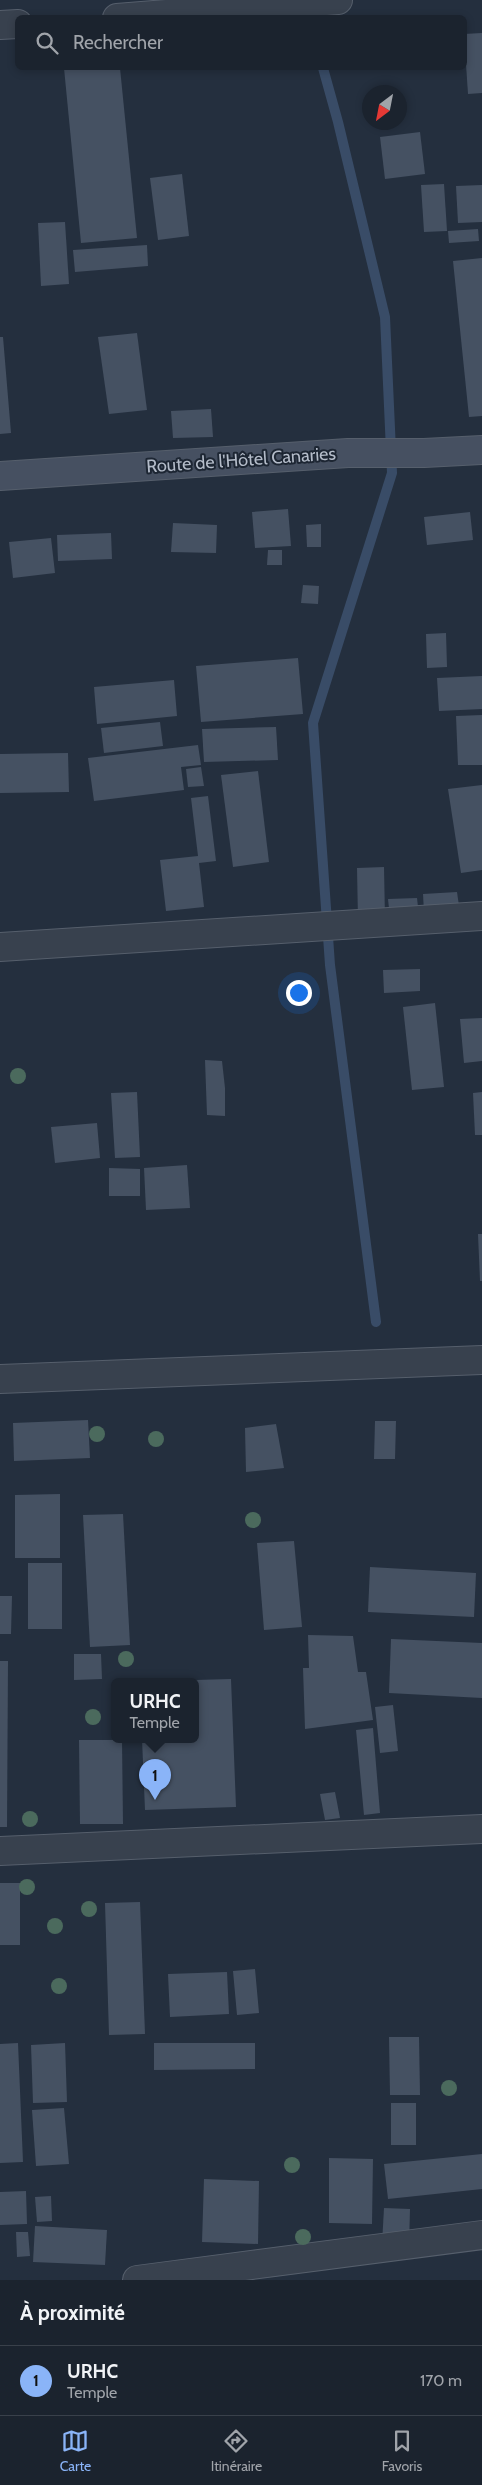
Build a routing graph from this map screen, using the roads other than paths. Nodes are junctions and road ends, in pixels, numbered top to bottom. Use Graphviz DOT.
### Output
graph roads {
  1 [pos="325,0"];
  2 [pos="242,4"];
  3 [pos="144,15"];
  4 [pos="15,24"];
  5 [pos="0,25"];
  6 [pos="482,450"];
  7 [pos="0,476"];
  8 [pos="482,916"];
  9 [pos="0,948"];
  10 [pos="482,1360"];
  11 [pos="0,1379"];
  12 [pos="482,1829"];
  13 [pos="0,1851"];
  14 [pos="482,2235"];
  15 [pos="137,2280"];
  1 -- 2 [label="street"];
  2 -- 3 [label="street"];
  4 -- 5 [label="street"];
  6 -- 7 [label="street, Route de l'Hôtel Canaries"];
  8 -- 9 [label="street"];
  10 -- 11 [label="street"];
  12 -- 13 [label="street"];
  14 -- 15 [label="street"];
}
